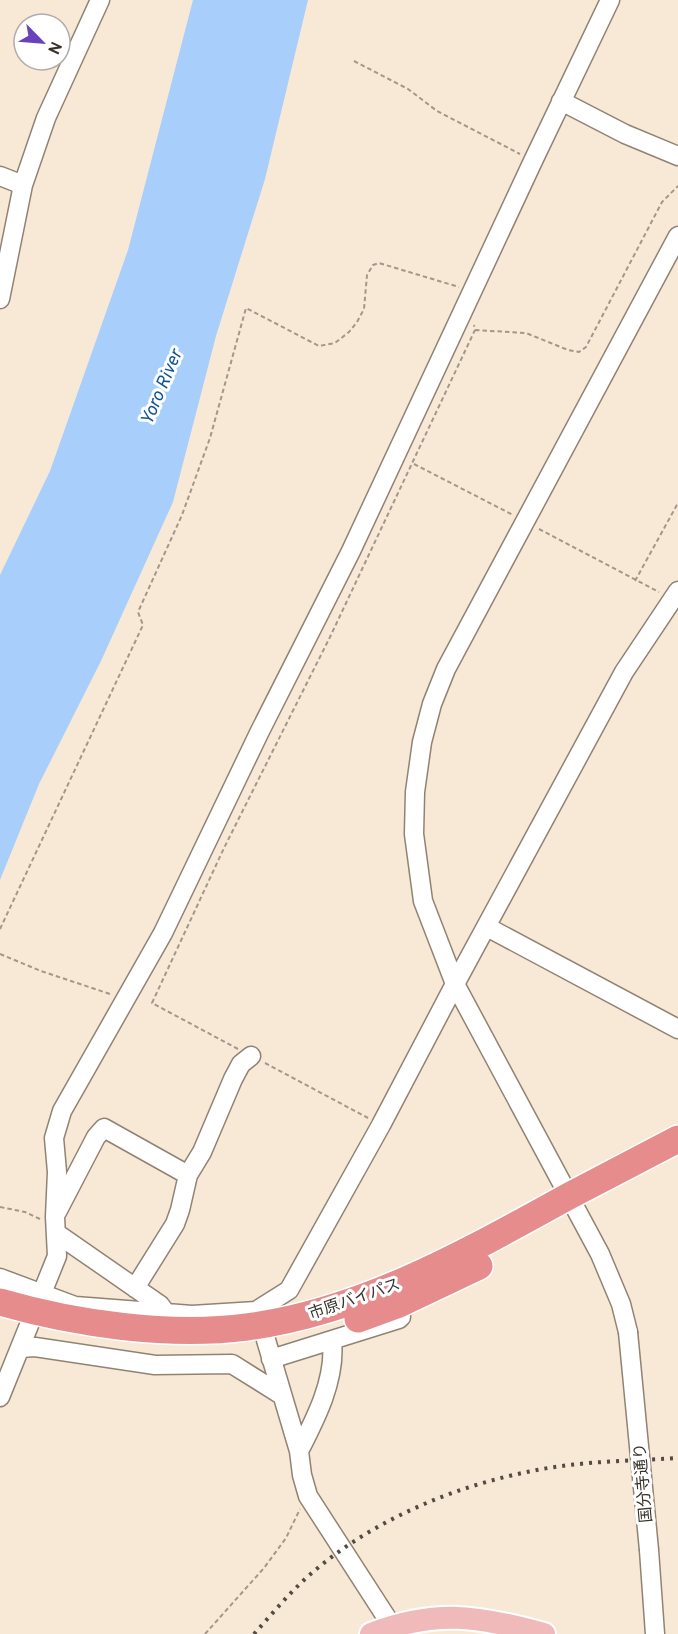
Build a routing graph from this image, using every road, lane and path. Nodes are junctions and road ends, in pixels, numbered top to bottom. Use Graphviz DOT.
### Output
graph roads {
  1 [pos="100,0"];
  2 [pos="610,0"];
  3 [pos="354,61"];
  4 [pos="561,101"];
  5 [pos="678,156"];
  6 [pos="533,160"];
  7 [pos="0,176"];
  8 [pos="23,185"];
  9 [pos="678,186"];
  10 [pos="678,236"];
  11 [pos="471,297"];
  12 [pos="0,299"];
  13 [pos="475,330"];
  14 [pos="413,463"];
  15 [pos="678,503"];
  16 [pos="525,521"];
  17 [pos="635,581"];
  18 [pos="675,595"];
  19 [pos="487,927"];
  20 [pos="0,928"];
  21 [pos="0,954"];
  22 [pos="455,984"];
  23 [pos="127,1001"];
  24 [pos="678,1029"];
  25 [pos="251,1056"];
  26 [pos="381,1125"];
  27 [pos="678,1139"];
  28 [pos="678,1158"];
  29 [pos="188,1175"];
  30 [pos="574,1204"];
  31 [pos="0,1207"];
  32 [pos="55,1225"];
  33 [pos="0,1278"];
  34 [pos="135,1288"];
  35 [pos="0,1302"];
  36 [pos="399,1304"];
  37 [pos="166,1313"];
  38 [pos="0,1319"];
  39 [pos="32,1321"];
  40 [pos="332,1341"];
  41 [pos="268,1350"];
  42 [pos="280,1394"];
  43 [pos="0,1397"];
  44 [pos="299,1451"];
  45 [pos="308,1496"];
  46 [pos="381,1630"];
  47 [pos="206,1634"];
  48 [pos="544,1634"];
  49 [pos="655,1634"];
  1 -- 8 [label="street"];
  2 -- 4 [label="street"];
  3 -- 6 [label="path"];
  4 -- 5 [label="street"];
  4 -- 6 [label="street"];
  6 -- 11 [label="street"];
  7 -- 8 [label="street"];
  8 -- 12 [label="street"];
  9 -- 13 [label="path"];
  10 -- 16 [label="street, 国分寺通り"];
  11 -- 13 [label="path"];
  11 -- 20 [label="path"];
  11 -- 23 [label="street"];
  13 -- 14 [label="path"];
  14 -- 16 [label="path"];
  14 -- 25 [label="path"];
  15 -- 17 [label="path"];
  16 -- 17 [label="path"];
  16 -- 22 [label="street, 国分寺通り"];
  17 -- 18 [label="path"];
  18 -- 19 [label="street"];
  19 -- 22 [label="street"];
  19 -- 24 [label="street"];
  21 -- 23 [label="path"];
  22 -- 26 [label="street"];
  22 -- 30 [label="street, 国分寺通り"];
  23 -- 32 [label="street"];
  25 -- 26 [label="path"];
  25 -- 29 [label="street"];
  26 -- 37 [label="street"];
  27 -- 30 [label="highway, 市原バイパス"];
  28 -- 30 [label="highway, 市原バイパス"];
  29 -- 32 [label="street"];
  29 -- 34 [label="street"];
  30 -- 36 [label="highway, 市原バイパス"];
  30 -- 39 [label="highway, 市原バイパス"];
  30 -- 49 [label="street, 国分寺通り, bridge"];
  31 -- 32 [label="path"];
  32 -- 34 [label="street"];
  32 -- 39 [label="street"];
  33 -- 39 [label="street"];
  34 -- 37 [label="street"];
  35 -- 39 [label="highway, 市原バイパス"];
  36 -- 40 [label="street"];
  36 -- 41 [label="highway, 市原バイパス"];
  37 -- 39 [label="street"];
  38 -- 39 [label="highway, 市原バイパス"];
  39 -- 41 [label="highway, 市原バイパス"];
  39 -- 42 [label="street"];
  39 -- 43 [label="street"];
  40 -- 41 [label="street"];
  40 -- 44 [label="street"];
  41 -- 42 [label="street"];
  42 -- 44 [label="street"];
  44 -- 45 [label="street"];
  45 -- 46 [label="street"];
  45 -- 47 [label="path"];
  46 -- 48 [label="main road"];
}
